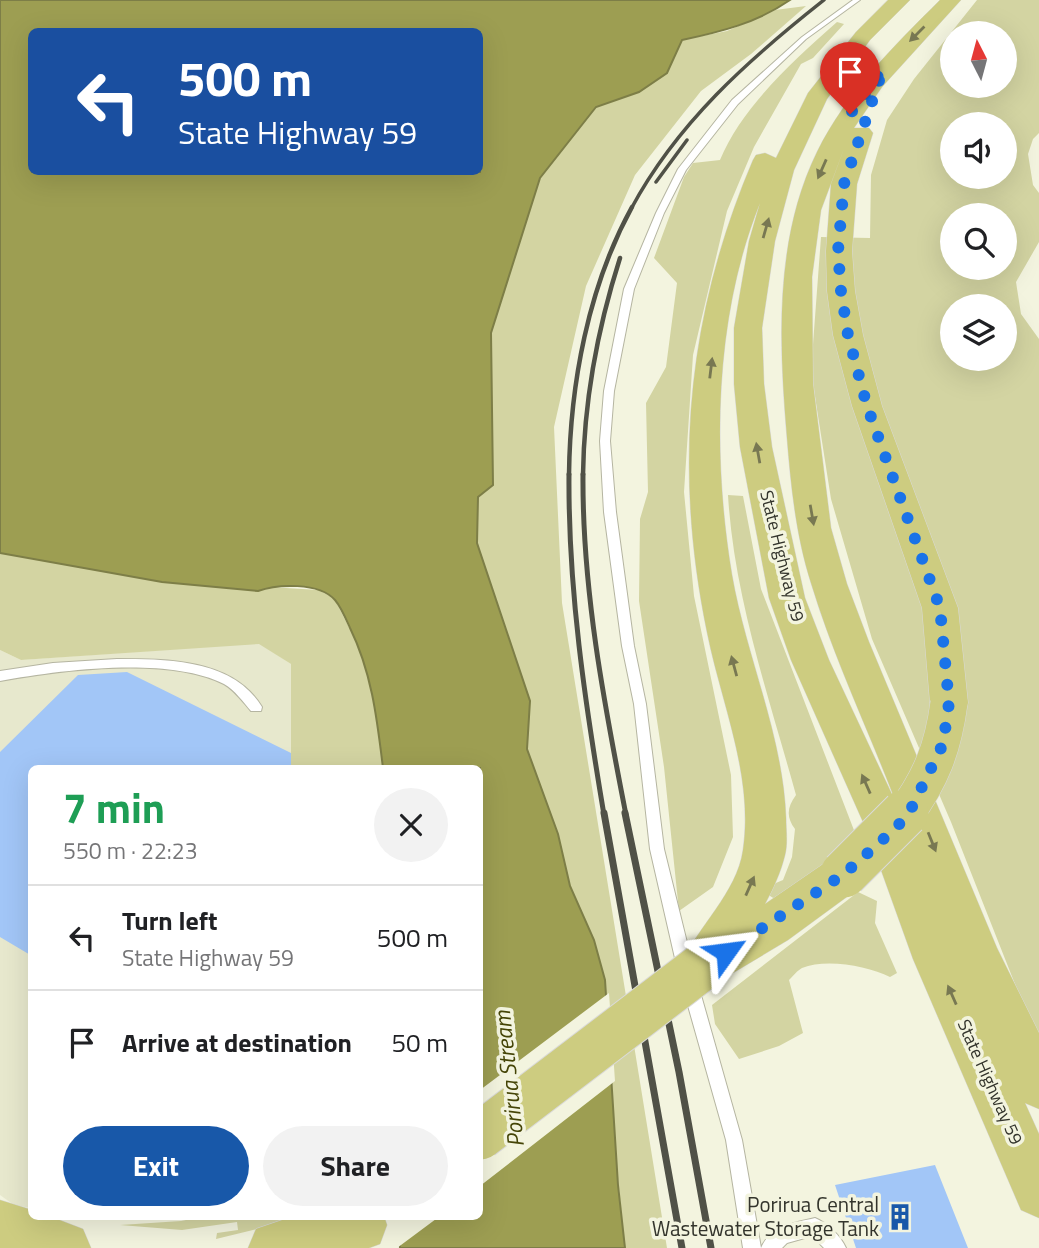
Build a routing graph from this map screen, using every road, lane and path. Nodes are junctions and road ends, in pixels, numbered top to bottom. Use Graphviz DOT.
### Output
graph roads {
  1 [pos="858,0"];
  2 [pos="900,0"];
  3 [pos="951,0"];
  4 [pos="863,36"];
  5 [pos="883,69"];
  6 [pos="0,676"];
  7 [pos="256,707"];
  8 [pos="703,966"];
  9 [pos="1039,1084"];
  10 [pos="483,1134"];
  11 [pos="1039,1192"];
  12 [pos="0,1226"];
  13 [pos="359,1230"];
  14 [pos="64,1248"];
  15 [pos="275,1248"];
  16 [pos="752,1248"];
  17 [pos="770,1248"];
  18 [pos="837,1248"];
  1 -- 16 [label="lane"];
  2 -- 4 [label="main road, State Highway 59"];
  3 -- 5 [label="main road, one-way"];
  8 -- 4 [label="main road, one-way"];
  11 -- 4 [label="main road, State Highway 59, one-way"];
  5 -- 8 [label="main road, bridge"];
  5 -- 9 [label="main road, one-way"];
  6 -- 7 [label="lane"];
  8 -- 10 [label="main road, bridge"];
  12 -- 14 [label="main road"];
  13 -- 15 [label="main road"];
  17 -- 18 [label="lane"];
}
